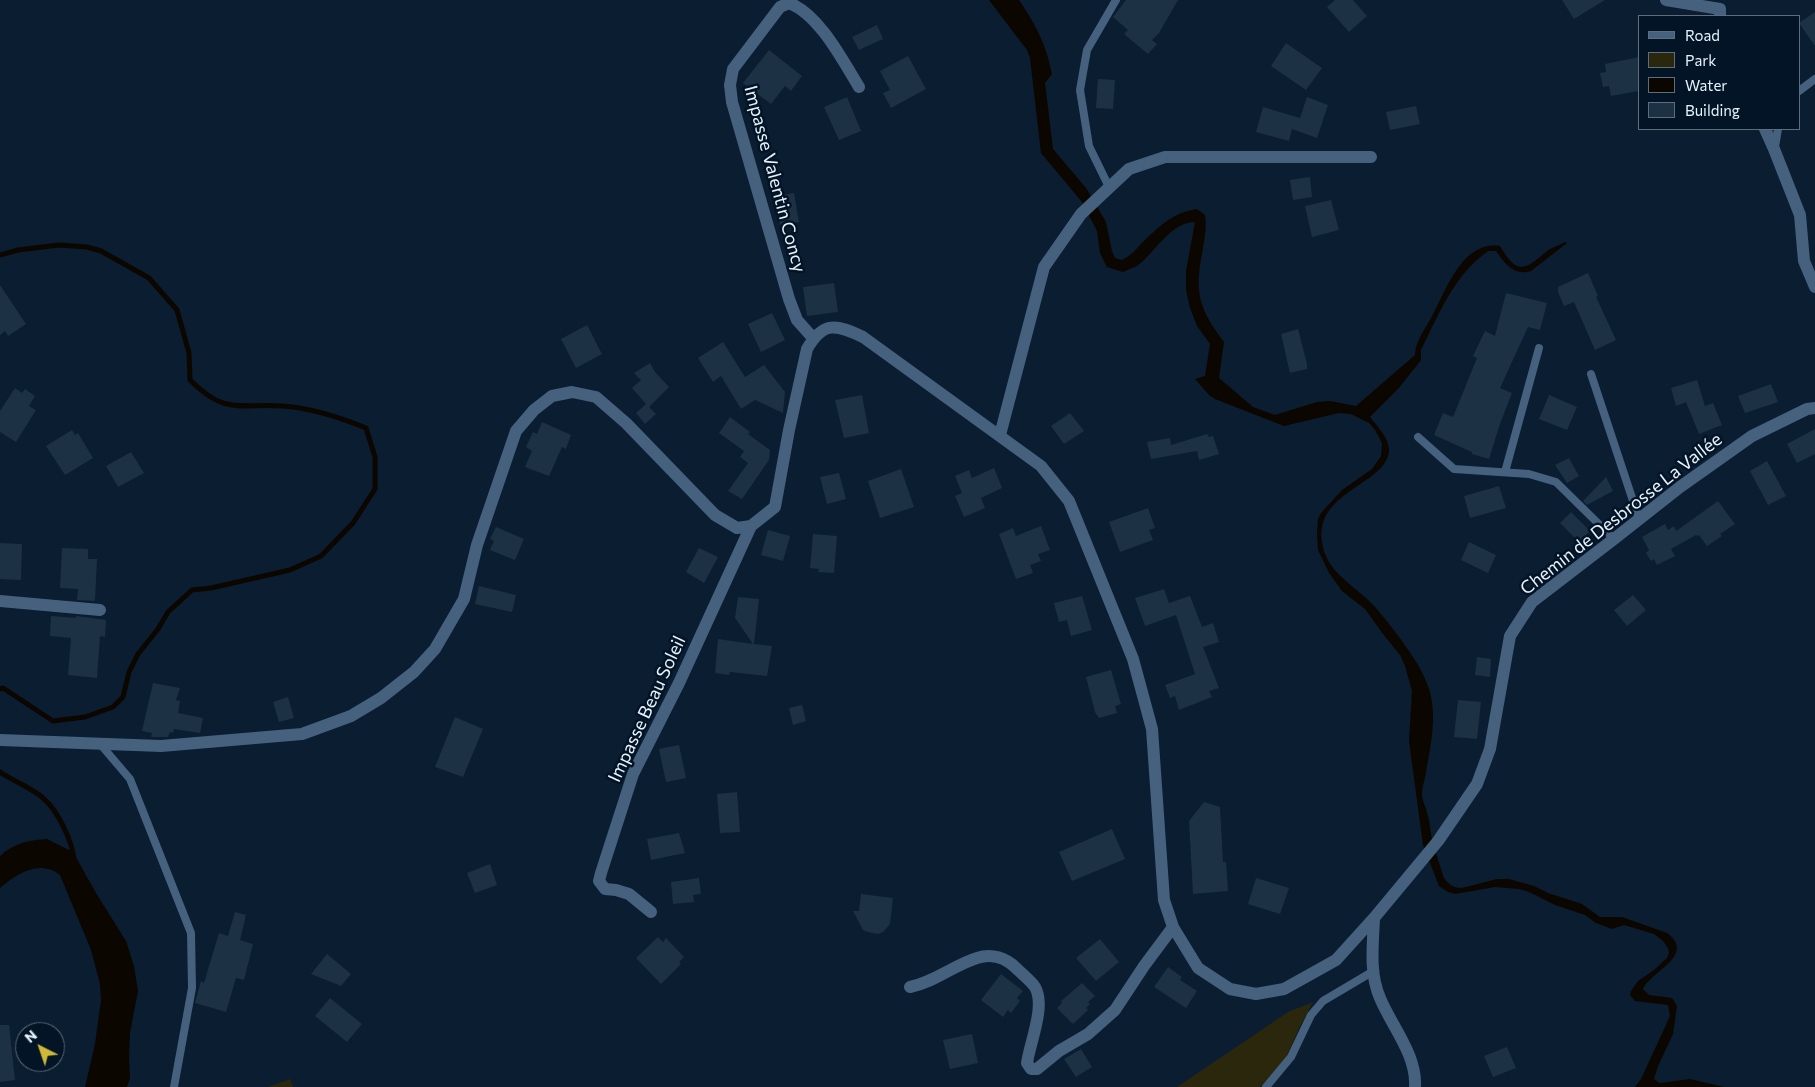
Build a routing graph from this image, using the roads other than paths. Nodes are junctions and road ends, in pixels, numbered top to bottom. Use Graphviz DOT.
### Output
graph roads {
  1 [pos="1116,0"];
  2 [pos="1666,0"];
  3 [pos="1721,8"];
  4 [pos="1815,79"];
  5 [pos="858,87"];
  6 [pos="1800,91"];
  7 [pos="1764,130"];
  8 [pos="1778,130"];
  9 [pos="1774,149"];
  10 [pos="1371,157"];
  11 [pos="1109,188"];
  12 [pos="1815,287"];
  13 [pos="813,338"];
  14 [pos="1539,348"];
  15 [pos="1590,374"];
  16 [pos="1815,408"];
  17 [pos="1000,435"];
  18 [pos="1418,437"];
  19 [pos="1505,472"];
  20 [pos="1639,519"];
  21 [pos="751,526"];
  22 [pos="1614,539"];
  23 [pos="0,601"];
  24 [pos="100,610"];
  25 [pos="0,740"];
  26 [pos="101,745"];
  27 [pos="651,912"];
  28 [pos="1374,918"];
  29 [pos="1173,927"];
  30 [pos="1372,972"];
  31 [pos="910,987"];
  32 [pos="174,1087"];
  33 [pos="1266,1087"];
  34 [pos="1415,1087"];
  1 -- 11 [label="lane"];
  2 -- 3 [label="street"];
  4 -- 6 [label="lane"];
  5 -- 13 [label="street, Impasse Valentin Concy"];
  7 -- 9 [label="street"];
  8 -- 9 [label="lane"];
  9 -- 12 [label="street"];
  10 -- 11 [label="street"];
  11 -- 17 [label="street"];
  13 -- 17 [label="street, Chemin de Desbrosse La Vallée"];
  13 -- 21 [label="street"];
  14 -- 19 [label="lane"];
  15 -- 20 [label="lane"];
  16 -- 20 [label="street, Chemin de Desbrosse La Vallée"];
  17 -- 29 [label="street, Chemin de Desbrosse La Vallée"];
  18 -- 19 [label="lane"];
  19 -- 22 [label="lane"];
  20 -- 22 [label="street, Chemin de Desbrosse La Vallée"];
  21 -- 26 [label="street"];
  21 -- 27 [label="street, Impasse Beau Soleil"];
  22 -- 28 [label="street, Chemin de Desbrosse La Vallée"];
  23 -- 24 [label="street"];
  25 -- 26 [label="street"];
  26 -- 32 [label="lane"];
  28 -- 29 [label="street, Chemin de Desbrosse La Vallée"];
  28 -- 30 [label="street"];
  29 -- 31 [label="street"];
  30 -- 33 [label="lane"];
  30 -- 34 [label="street"];
}
